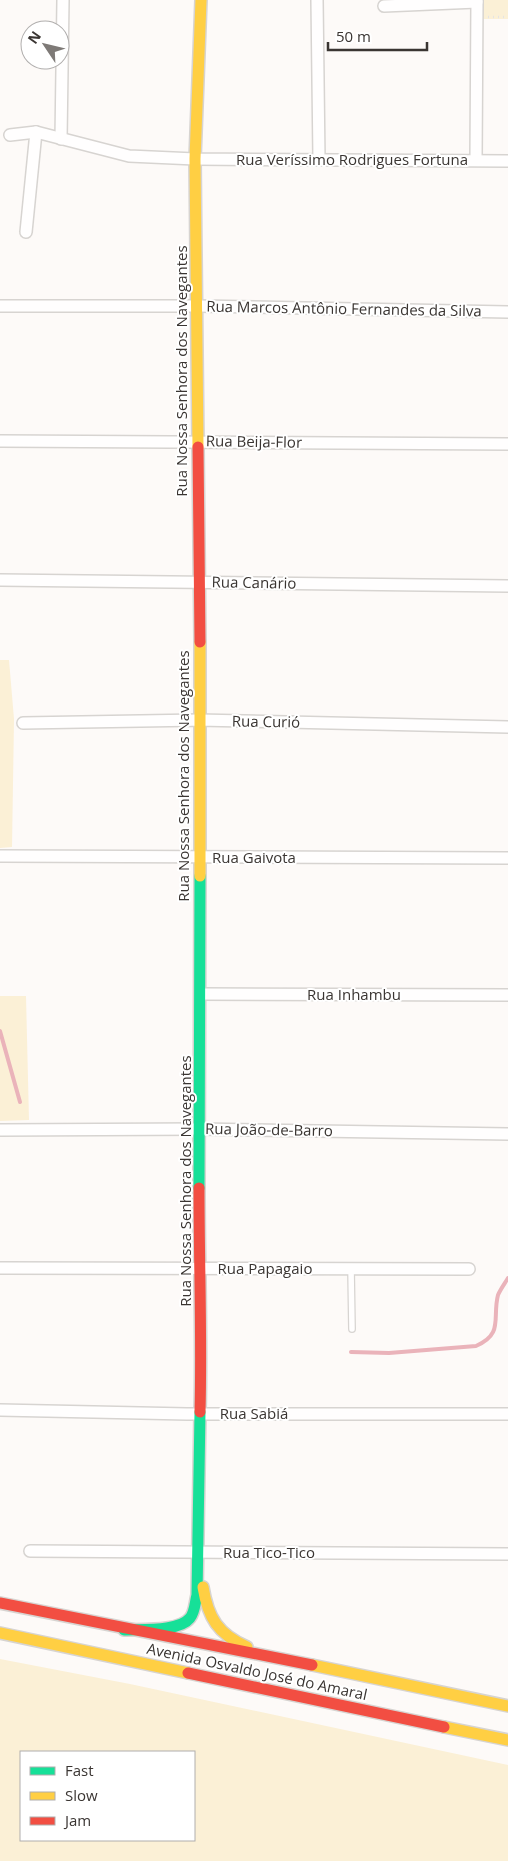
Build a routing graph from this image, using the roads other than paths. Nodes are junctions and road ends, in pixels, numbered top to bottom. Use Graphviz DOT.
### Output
graph roads {
  1 [pos="63,0"];
  2 [pos="201,0"];
  3 [pos="317,0"];
  4 [pos="477,1"];
  5 [pos="384,6"];
  6 [pos="36,132"];
  7 [pos="10,135"];
  8 [pos="61,139"];
  9 [pos="195,159"];
  10 [pos="319,159"];
  11 [pos="476,160"];
  12 [pos="508,161"];
  13 [pos="26,232"];
  14 [pos="0,306"];
  15 [pos="198,306"];
  16 [pos="508,312"];
  17 [pos="0,441"];
  18 [pos="197,442"];
  19 [pos="508,444"];
  20 [pos="0,580"];
  21 [pos="200,582"];
  22 [pos="508,586"];
  23 [pos="199,720"];
  24 [pos="23,722"];
  25 [pos="508,728"];
  26 [pos="0,856"];
  27 [pos="198,858"];
  28 [pos="508,858"];
  29 [pos="201,994"];
  30 [pos="508,995"];
  31 [pos="200,1129"];
  32 [pos="0,1130"];
  33 [pos="508,1134"];
  34 [pos="0,1268"];
  35 [pos="199,1269"];
  36 [pos="351,1269"];
  37 [pos="469,1269"];
  38 [pos="352,1329"];
  39 [pos="0,1410"];
  40 [pos="200,1414"];
  41 [pos="508,1414"];
  42 [pos="30,1551"];
  43 [pos="198,1552"];
  44 [pos="508,1554"];
  45 [pos="0,1603"];
  46 [pos="124,1630"];
  47 [pos="0,1633"];
  48 [pos="270,1656"];
  49 [pos="508,1706"];
  50 [pos="508,1740"];
  1 -- 8 [label="street"];
  2 -- 9 [label="street, Rua Nossa Senhora dos Navegantes"];
  3 -- 10 [label="street"];
  4 -- 5 [label="street"];
  4 -- 11 [label="street"];
  6 -- 7 [label="street"];
  6 -- 8 [label="street, Rua Veríssimo Rodrigues Fortuna"];
  6 -- 13 [label="street"];
  8 -- 9 [label="street, Rua Veríssimo Rodrigues Fortuna"];
  9 -- 10 [label="street, Rua Veríssimo Rodrigues Fortuna"];
  9 -- 15 [label="street, Rua Nossa Senhora dos Navegantes"];
  10 -- 11 [label="street, Rua Veríssimo Rodrigues Fortuna"];
  11 -- 12 [label="street, Rua Veríssimo Rodrigues Fortuna"];
  14 -- 15 [label="street, Rua Marcos Antônio Fernandes da Silva"];
  15 -- 16 [label="street, Rua Marcos Antônio Fernandes da Silva"];
  15 -- 18 [label="street, Rua Nossa Senhora dos Navegantes"];
  17 -- 18 [label="street, Rua Beija-Flor"];
  18 -- 19 [label="street, Rua Beija-Flor"];
  18 -- 21 [label="street, Rua Nossa Senhora dos Navegantes"];
  20 -- 21 [label="street, Rua Canário"];
  21 -- 22 [label="street, Rua Canário"];
  21 -- 23 [label="street, Rua Nossa Senhora dos Navegantes"];
  23 -- 24 [label="street, Rua Curió"];
  23 -- 25 [label="street, Rua Curió"];
  23 -- 27 [label="street, Rua Nossa Senhora dos Navegantes"];
  26 -- 27 [label="street, Rua Gaivota"];
  27 -- 28 [label="street, Rua Gaivota"];
  27 -- 29 [label="street, Rua Nossa Senhora dos Navegantes"];
  29 -- 30 [label="street, Rua Inhambu"];
  29 -- 31 [label="street, Rua Nossa Senhora dos Navegantes"];
  31 -- 32 [label="street, Rua João-de-Barro"];
  31 -- 33 [label="street, Rua João-de-Barro"];
  31 -- 35 [label="street, Rua Nossa Senhora dos Navegantes"];
  34 -- 35 [label="street, Rua Papagaio"];
  35 -- 36 [label="street, Rua Papagaio"];
  35 -- 40 [label="street, Rua Nossa Senhora dos Navegantes"];
  36 -- 37 [label="street, Rua Papagaio"];
  36 -- 38 [label="lane"];
  39 -- 40 [label="street, Rua Sabiá"];
  40 -- 41 [label="street, Rua Sabiá"];
  40 -- 43 [label="street, Rua Nossa Senhora dos Navegantes"];
  42 -- 43 [label="street, Rua Tico-Tico"];
  43 -- 44 [label="street, Rua Tico-Tico"];
  43 -- 46 [label="street, Rua Nossa Senhora dos Navegantes"];
  43 -- 48 [label="street, Rua Nossa Senhora dos Navegantes"];
  45 -- 46 [label="street, Avenida Osvaldo José do Amaral"];
  46 -- 48 [label="street, Avenida Osvaldo José do Amaral"];
  47 -- 50 [label="street, Avenida Osvaldo José do Amaral"];
  48 -- 49 [label="street, Avenida Osvaldo José do Amaral"];
}
